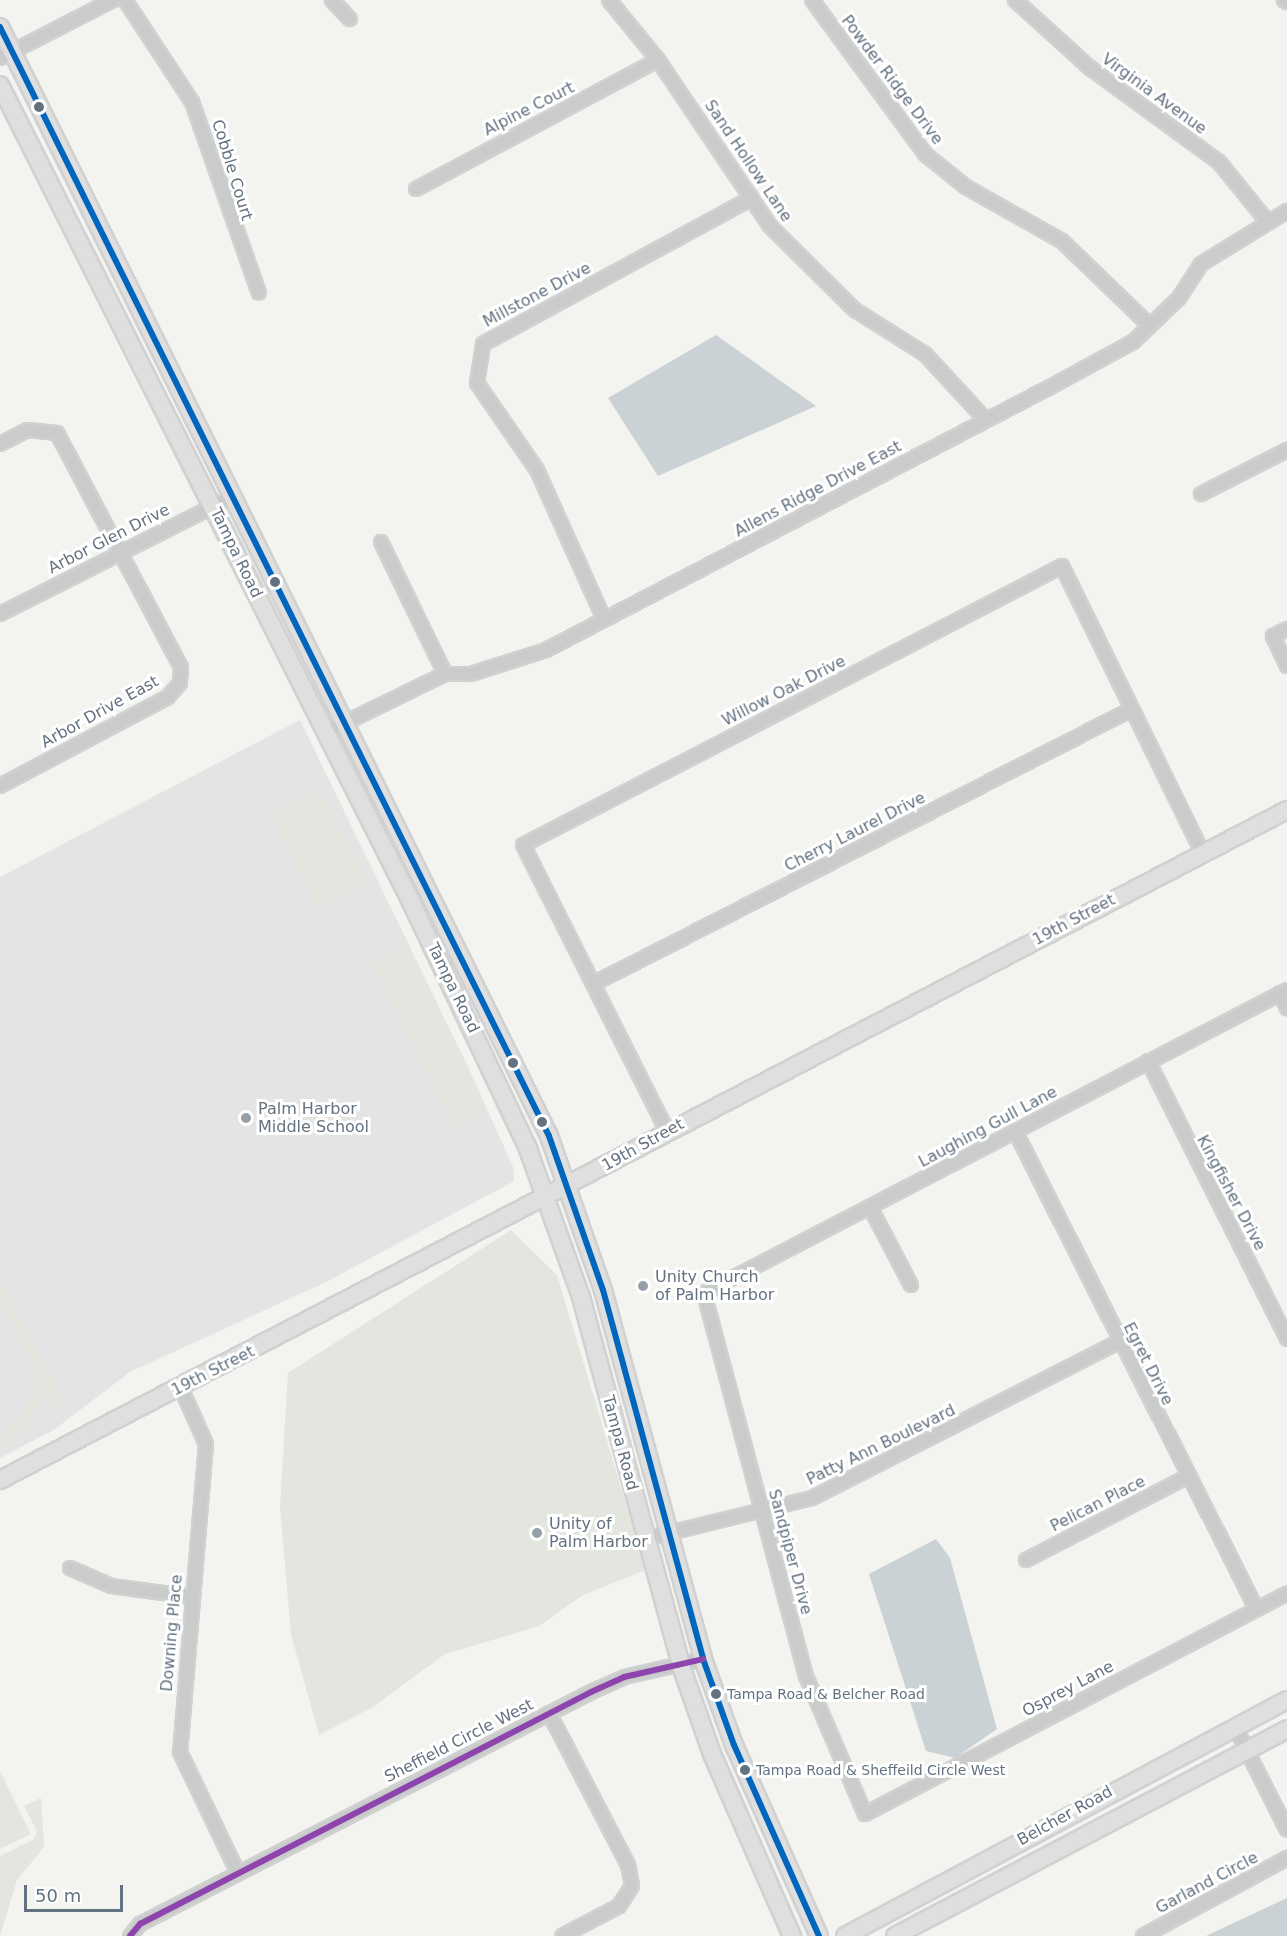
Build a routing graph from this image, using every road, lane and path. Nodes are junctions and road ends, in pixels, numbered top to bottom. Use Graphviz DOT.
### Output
graph roads {
  1 [pos="113,0"];
  2 [pos="125,0"];
  3 [pos="332,0"];
  4 [pos="609,0"];
  5 [pos="812,0"];
  6 [pos="1015,0"];
  7 [pos="350,19"];
  8 [pos="0,27"];
  9 [pos="6,55"];
  10 [pos="658,60"];
  11 [pos="0,86"];
  12 [pos="416,189"];
  13 [pos="752,198"];
  14 [pos="1287,211"];
  15 [pos="1267,221"];
  16 [pos="259,294"];
  17 [pos="1150,326"];
  18 [pos="984,419"];
  19 [pos="0,444"];
  20 [pos="1287,450"];
  21 [pos="1201,494"];
  22 [pos="234,496"];
  23 [pos="213,506"];
  24 [pos="381,542"];
  25 [pos="121,551"];
  26 [pos="0,614"];
  27 [pos="604,619"];
  28 [pos="1287,629"];
  29 [pos="1287,666"];
  30 [pos="445,674"];
  31 [pos="1132,709"];
  32 [pos="347,722"];
  33 [pos="326,732"];
  34 [pos="0,786"];
  35 [pos="1287,810"];
  36 [pos="1202,852"];
  37 [pos="430,889"];
  38 [pos="410,900"];
  39 [pos="593,984"];
  40 [pos="1284,991"];
  41 [pos="1287,1008"];
  42 [pos="1148,1062"];
  43 [pos="666,1131"];
  44 [pos="1016,1131"];
  45 [pos="567,1188"];
  46 [pos="546,1197"];
  47 [pos="870,1207"];
  48 [pos="911,1285"];
  49 [pos="704,1293"];
  50 [pos="1287,1338"];
  51 [pos="1118,1342"];
  52 [pos="181,1388"];
  53 [pos="1186,1477"];
  54 [pos="0,1480"];
  55 [pos="762,1512"];
  56 [pos="668,1533"];
  57 [pos="645,1539"];
  58 [pos="1026,1560"];
  59 [pos="70,1568"];
  60 [pos="1287,1593"];
  61 [pos="193,1597"];
  62 [pos="1256,1608"];
  63 [pos="703,1659"];
  64 [pos="681,1666"];
  65 [pos="1287,1700"];
  66 [pos="549,1713"];
  67 [pos="1235,1727"];
  68 [pos="1287,1729"];
  69 [pos="1247,1750"];
  70 [pos="865,1814"];
  71 [pos="1287,1830"];
  72 [pos="1287,1858"];
  73 [pos="238,1873"];
  74 [pos="130,1936"];
  75 [pos="562,1936"];
  76 [pos="792,1936"];
  77 [pos="819,1936"];
  78 [pos="845,1936"];
  79 [pos="895,1936"];
  80 [pos="1143,1936"];
  1 -- 9 [label="street"];
  2 -- 16 [label="street, Cobble Court"];
  3 -- 7 [label="street"];
  4 -- 10 [label="street, Sand Hollow Lane"];
  5 -- 17 [label="street, Powder Ridge Drive"];
  6 -- 15 [label="street, Virginia Avenue"];
  8 -- 9 [label="main road, Tampa Road"];
  9 -- 22 [label="main road, Tampa Road"];
  10 -- 12 [label="street, Alpine Court"];
  10 -- 13 [label="street, Sand Hollow Lane"];
  11 -- 23 [label="main road, Tampa Road"];
  13 -- 18 [label="street, Sand Hollow Lane"];
  13 -- 27 [label="street, Millstone Drive"];
  14 -- 15 [label="street, Allens Ridge Drive East"];
  15 -- 17 [label="street, Allens Ridge Drive East"];
  17 -- 18 [label="street, Allens Ridge Drive East"];
  18 -- 27 [label="street, Allens Ridge Drive East"];
  19 -- 25 [label="street, Arbor Drive East"];
  20 -- 21 [label="street"];
  22 -- 23 [label="street, Arbor Glen Drive"];
  22 -- 32 [label="main road, Tampa Road"];
  23 -- 25 [label="street, Arbor Glen Drive"];
  23 -- 33 [label="main road, Tampa Road"];
  24 -- 30 [label="street"];
  25 -- 26 [label="street, Arbor Glen Drive"];
  25 -- 34 [label="street, Arbor Drive East"];
  27 -- 30 [label="street, Allens Ridge Drive East"];
  28 -- 29 [label="street"];
  30 -- 32 [label="street, Allens Ridge Drive East"];
  31 -- 36 [label="street, Willow Oak Drive"];
  31 -- 39 [label="street, Cherry Laurel Drive"];
  31 -- 39 [label="street, Willow Oak Drive"];
  32 -- 33 [label="street, Allens Ridge Drive East"];
  32 -- 37 [label="main road, Tampa Road"];
  33 -- 38 [label="main road, Tampa Road"];
  35 -- 36 [label="main road, 19th Street"];
  36 -- 43 [label="main road, 19th Street"];
  37 -- 38 [label="main road"];
  37 -- 45 [label="main road, Tampa Road"];
  38 -- 46 [label="main road, Tampa Road"];
  39 -- 43 [label="street, Willow Oak Drive"];
  40 -- 41 [label="street"];
  40 -- 42 [label="street, Laughing Gull Lane"];
  42 -- 44 [label="street, Laughing Gull Lane"];
  42 -- 50 [label="street, Kingfisher Drive"];
  43 -- 45 [label="main road, 19th Street"];
  44 -- 47 [label="street, Laughing Gull Lane"];
  44 -- 51 [label="street, Egret Drive"];
  45 -- 46 [label="main road, 19th Street"];
  45 -- 56 [label="main road, Tampa Road"];
  46 -- 52 [label="main road, 19th Street"];
  46 -- 57 [label="main road, Tampa Road"];
  47 -- 48 [label="street"];
  47 -- 49 [label="street, Laughing Gull Lane"];
  49 -- 55 [label="street, Sandpiper Drive"];
  51 -- 53 [label="street, Egret Drive"];
  51 -- 55 [label="street, Patty Ann Boulevard"];
  52 -- 54 [label="main road, 19th Street"];
  52 -- 61 [label="street, Downing Place"];
  53 -- 58 [label="street, Pelican Place"];
  53 -- 62 [label="street, Egret Drive"];
  55 -- 56 [label="street, Patty Ann Boulevard"];
  55 -- 70 [label="street, Sandpiper Drive"];
  56 -- 57 [label="street, Patty Ann Boulevard"];
  56 -- 63 [label="main road, Tampa Road"];
  57 -- 64 [label="main road, Tampa Road"];
  59 -- 61 [label="street"];
  60 -- 62 [label="street, Osprey Lane"];
  61 -- 73 [label="street, Downing Place"];
  62 -- 70 [label="street, Osprey Lane"];
  63 -- 64 [label="street, Sheffield Circle West"];
  63 -- 77 [label="main road, Tampa Road"];
  64 -- 66 [label="street, Sheffield Circle West"];
  64 -- 76 [label="main road, Tampa Road"];
  65 -- 67 [label="main road, Belcher Road"];
  66 -- 73 [label="street, Sheffield Circle West"];
  66 -- 75 [label="street"];
  67 -- 69 [label="street"];
  67 -- 78 [label="main road, Belcher Road"];
  68 -- 69 [label="main road, Belcher Road"];
  69 -- 71 [label="street"];
  69 -- 79 [label="main road, Belcher Road"];
  72 -- 80 [label="street, Garland Circle"];
  73 -- 74 [label="street, Sheffield Circle West"];
}
